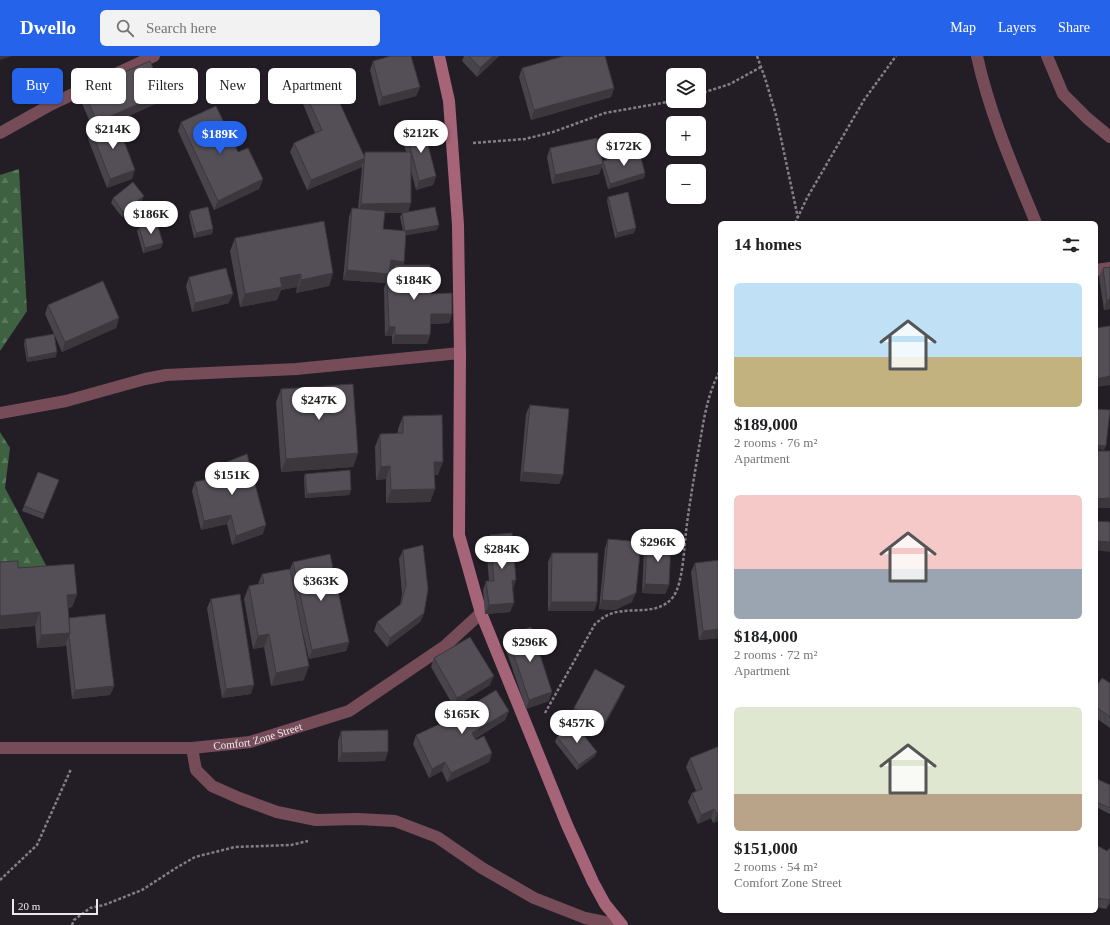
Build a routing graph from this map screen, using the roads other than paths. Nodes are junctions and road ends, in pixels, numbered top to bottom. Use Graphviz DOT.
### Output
graph roads {
  1 [pos="154,56"];
  2 [pos="439,56"];
  3 [pos="978,56"];
  4 [pos="1047,56"];
  5 [pos="0,133"];
  6 [pos="1110,137"];
  7 [pos="1035,221"];
  8 [pos="1110,268"];
  9 [pos="1098,270"];
  10 [pos="460,353"];
  11 [pos="0,413"];
  12 [pos="481,613"];
  13 [pos="0,748"];
  14 [pos="192,748"];
  15 [pos="584,921"];
  16 [pos="619,925"];
  17 [pos="622,925"];
  1 -- 5 [label="street"];
  2 -- 10 [label="street"];
  3 -- 7 [label="street"];
  4 -- 6 [label="street"];
  8 -- 9 [label="street"];
  10 -- 11 [label="street"];
  10 -- 12 [label="street"];
  12 -- 14 [label="street, Comfort Zone Street"];
  12 -- 17 [label="street"];
  13 -- 14 [label="street, Comfort Zone Street"];
  14 -- 15 [label="street"];
  15 -- 16 [label="street"];
}
